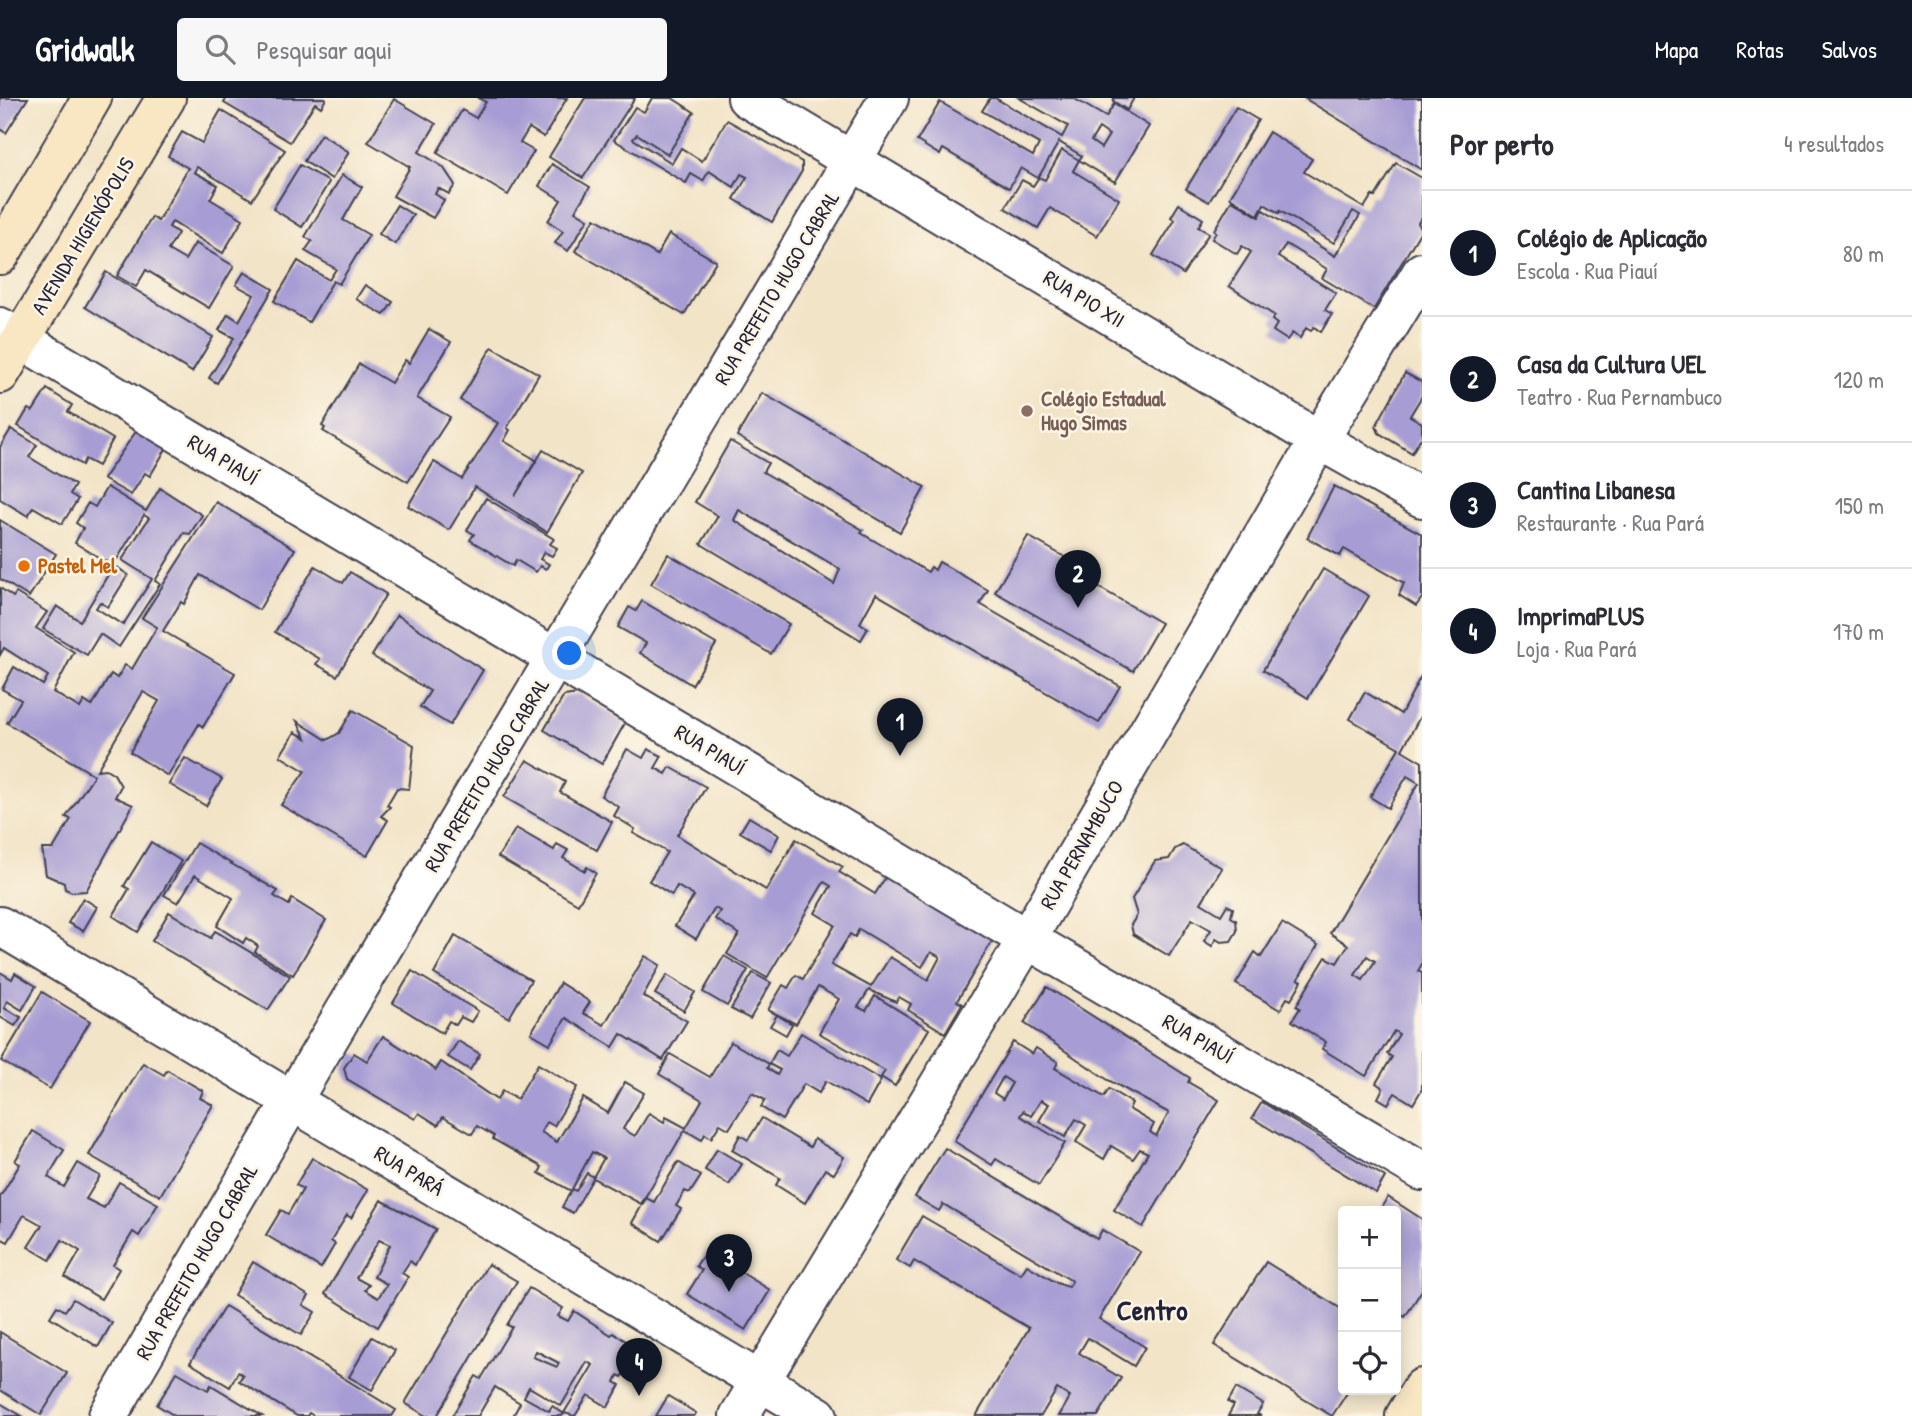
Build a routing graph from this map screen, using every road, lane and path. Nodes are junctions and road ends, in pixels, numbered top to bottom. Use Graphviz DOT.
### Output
graph roads {
  1 [pos="92,98"];
  2 [pos="166,98"];
  3 [pos="747,98"];
  4 [pos="889,98"];
  5 [pos="853,160"];
  6 [pos="0,255"];
  7 [pos="1422,272"];
  8 [pos="10,333"];
  9 [pos="0,374"];
  10 [pos="1319,440"];
  11 [pos="1422,498"];
  12 [pos="557,659"];
  13 [pos="0,926"];
  14 [pos="1027,939"];
  15 [pos="290,1101"];
  16 [pos="1422,1171"];
  17 [pos="760,1380"];
  18 [pos="1422,1388"];
  19 [pos="108,1416"];
  20 [pos="739,1416"];
  21 [pos="818,1416"];
  22 [pos="1405,1416"];
  1 -- 6 [label="main road"];
  2 -- 8 [label="main road, AVENIDA HIGIENÓPOLIS"];
  3 -- 5 [label="street, RUA PIO XII"];
  4 -- 5 [label="street, RUA PREFEITO HUGO CABRAL"];
  5 -- 10 [label="street, RUA PIO XII"];
  5 -- 12 [label="street, RUA PREFEITO HUGO CABRAL"];
  7 -- 10 [label="street, RUA PERNAMBUCO"];
  8 -- 9 [label="main road, AVENIDA HIGIENÓPOLIS"];
  8 -- 12 [label="street, RUA PIAUÍ"];
  10 -- 11 [label="street, RUA PIO XII"];
  10 -- 14 [label="street, RUA PERNAMBUCO"];
  12 -- 14 [label="street, RUA PIAUÍ"];
  12 -- 15 [label="street, RUA PREFEITO HUGO CABRAL"];
  13 -- 15 [label="street, RUA PARÁ"];
  14 -- 16 [label="street, RUA PIAUÍ"];
  14 -- 17 [label="street, RUA PERNAMBUCO"];
  15 -- 17 [label="street, RUA PARÁ"];
  15 -- 19 [label="street, RUA PREFEITO HUGO CABRAL"];
  17 -- 20 [label="street, RUA PERNAMBUCO"];
  17 -- 21 [label="street, RUA PARÁ"];
  18 -- 22 [label="main road"];
}
